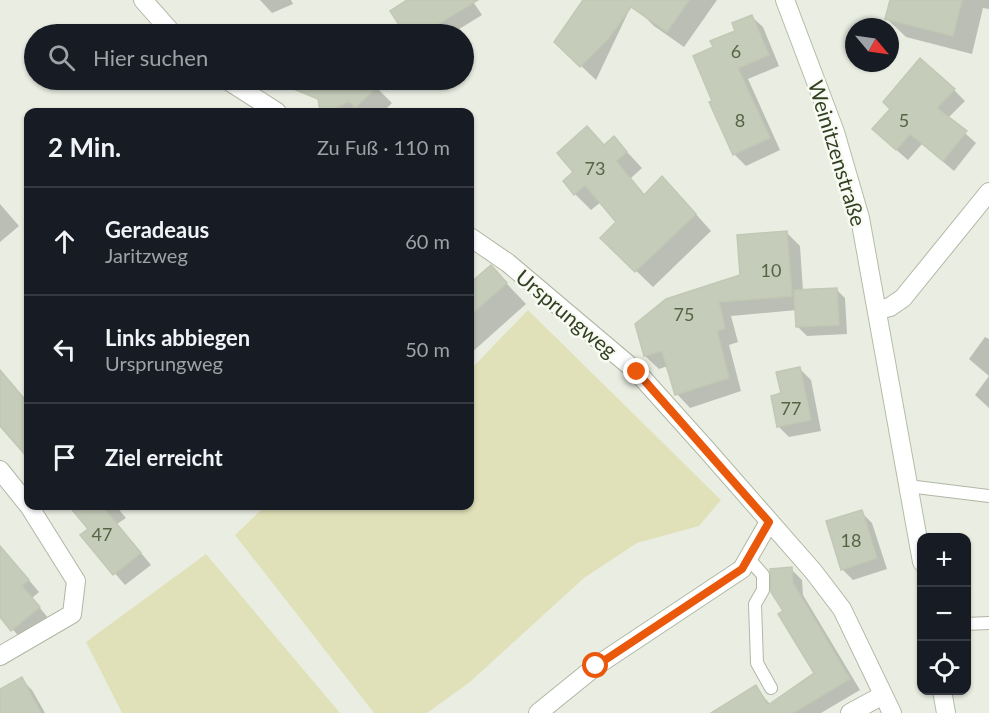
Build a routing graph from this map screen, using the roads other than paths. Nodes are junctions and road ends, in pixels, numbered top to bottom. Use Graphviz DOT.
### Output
graph roads {
  1 [pos="143,0"];
  2 [pos="785,0"];
  3 [pos="164,24"];
  4 [pos="243,90"];
  5 [pos="272,108"];
  6 [pos="989,192"];
  7 [pos="474,240"];
  8 [pos="878,310"];
  9 [pos="0,470"];
  10 [pos="908,486"];
  11 [pos="989,496"];
  12 [pos="24,499"];
  13 [pos="32,510"];
  14 [pos="764,516"];
  15 [pos="917,539"];
  16 [pos="748,558"];
  17 [pos="989,623"];
  18 [pos="971,624"];
  19 [pos="0,656"];
  20 [pos="771,688"];
  21 [pos="883,695"];
  22 [pos="943,695"];
  23 [pos="538,713"];
  24 [pos="850,713"];
  25 [pos="892,713"];
  26 [pos="946,713"];
  1 -- 3 [label="street"];
  2 -- 8 [label="street, Weinitzenstraße"];
  4 -- 5 [label="street"];
  6 -- 8 [label="street"];
  7 -- 14 [label="street, Ursprungweg"];
  8 -- 10 [label="street, Weinitzenstraße"];
  9 -- 12 [label="street"];
  10 -- 11 [label="lane"];
  10 -- 15 [label="street, Weinitzenstraße"];
  13 -- 19 [label="street"];
  14 -- 16 [label="street"];
  14 -- 21 [label="street, Ursprungweg"];
  16 -- 20 [label="lane"];
  16 -- 23 [label="street"];
  17 -- 18 [label="lane"];
  21 -- 24 [label="street"];
  21 -- 25 [label="street, Ursprungweg"];
  22 -- 26 [label="street"];
}
